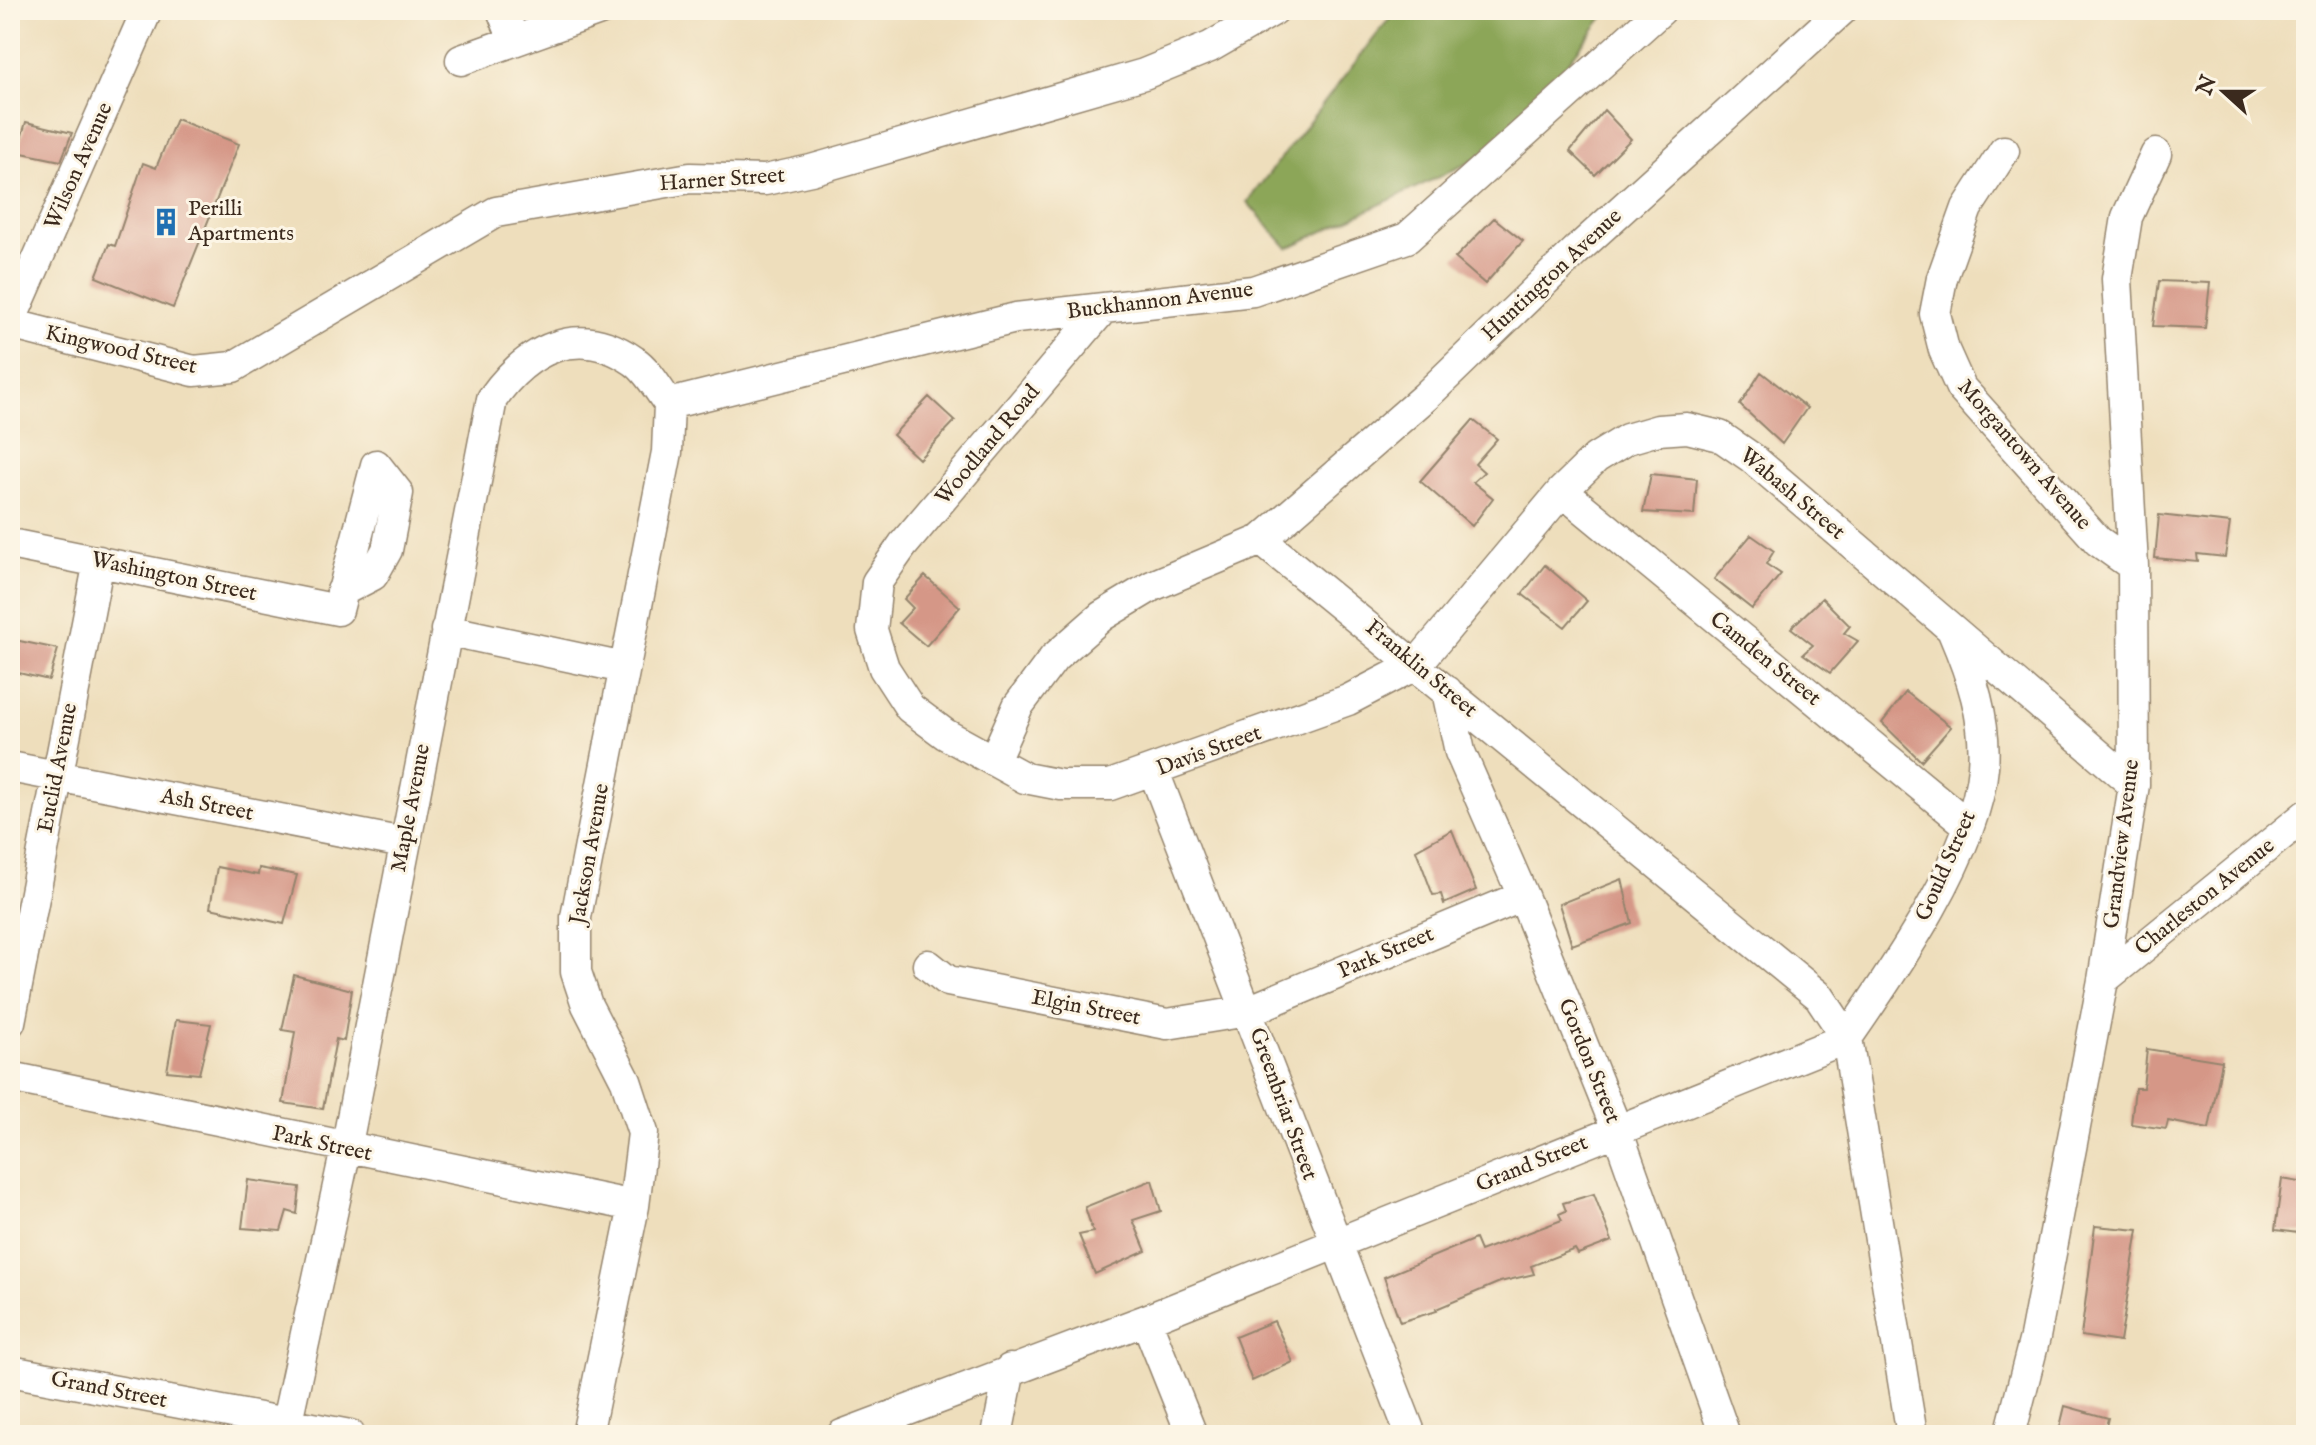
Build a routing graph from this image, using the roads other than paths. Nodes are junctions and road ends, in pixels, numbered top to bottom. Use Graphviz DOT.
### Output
graph roads {
  1 [pos="147,10"];
  2 [pos="502,10"];
  3 [pos="600,10"];
  4 [pos="1274,10"];
  5 [pos="1661,10"];
  6 [pos="1842,10"];
  7 [pos="514,40"];
  8 [pos="461,60"];
  9 [pos="2004,151"];
  10 [pos="2156,154"];
  11 [pos="1102,310"];
  12 [pos="10,323"];
  13 [pos="233,367"];
  14 [pos="669,404"];
  15 [pos="1562,491"];
  16 [pos="1261,540"];
  17 [pos="10,544"];
  18 [pos="99,561"];
  19 [pos="2133,566"];
  20 [pos="877,582"];
  21 [pos="340,600"];
  22 [pos="446,630"];
  23 [pos="1953,630"];
  24 [pos="1417,664"];
  25 [pos="624,668"];
  26 [pos="1447,691"];
  27 [pos="994,760"];
  28 [pos="10,767"];
  29 [pos="1154,772"];
  30 [pos="56,776"];
  31 [pos="2134,785"];
  32 [pos="2306,815"];
  33 [pos="1968,825"];
  34 [pos="404,843"];
  35 [pos="1523,896"];
  36 [pos="928,965"];
  37 [pos="2103,980"];
  38 [pos="1248,1011"];
  39 [pos="10,1022"];
  40 [pos="1847,1038"];
  41 [pos="10,1077"];
  42 [pos="1617,1130"];
  43 [pos="346,1149"];
  44 [pos="634,1206"];
  45 [pos="1334,1243"];
  46 [pos="1146,1320"];
  47 [pos="1010,1369"];
  48 [pos="10,1371"];
  49 [pos="285,1429"];
  50 [pos="350,1435"];
  51 [pos="587,1435"];
  52 [pos="842,1435"];
  53 [pos="997,1435"];
  54 [pos="1192,1435"];
  55 [pos="1411,1435"];
  56 [pos="1725,1435"];
  57 [pos="1912,1435"];
  58 [pos="2010,1435"];
  1 -- 12 [label="street, Wilson Avenue"];
  2 -- 7 [label="street"];
  3 -- 7 [label="street"];
  4 -- 13 [label="street, Harner Street"];
  5 -- 11 [label="street, Buckhannon Avenue"];
  6 -- 16 [label="street, Huntington Avenue"];
  7 -- 8 [label="street"];
  9 -- 19 [label="street, Morgantown Avenue"];
  10 -- 19 [label="street, Grandview Avenue"];
  11 -- 14 [label="street, Buckhannon Avenue"];
  11 -- 20 [label="street, Woodland Road"];
  12 -- 13 [label="street, Kingwood Street"];
  14 -- 22 [label="street, Maple Avenue"];
  14 -- 25 [label="street, Jackson Avenue"];
  15 -- 23 [label="street, Wabash Street"];
  15 -- 24 [label="street, Wabash Street"];
  15 -- 33 [label="street, Camden Street"];
  16 -- 24 [label="street, Franklin Street"];
  16 -- 27 [label="street"];
  17 -- 18 [label="street, Washington Street"];
  18 -- 21 [label="street, Washington Street"];
  18 -- 30 [label="street, Euclid Avenue"];
  19 -- 31 [label="street, Grandview Avenue"];
  20 -- 27 [label="street, Davis Street"];
  22 -- 25 [label="street"];
  22 -- 34 [label="street, Maple Avenue"];
  23 -- 31 [label="street, Wabash Street"];
  23 -- 33 [label="street, Gould Street"];
  24 -- 26 [label="street, Franklin Street"];
  24 -- 29 [label="street, Davis Street"];
  25 -- 44 [label="street, Jackson Avenue"];
  26 -- 35 [label="street, Gordon Street"];
  26 -- 40 [label="street, Franklin Street"];
  27 -- 29 [label="street, Davis Street"];
  28 -- 30 [label="street, Ash Street"];
  29 -- 38 [label="street, Greenbriar Street"];
  30 -- 34 [label="street, Ash Street"];
  30 -- 39 [label="street, Euclid Avenue"];
  31 -- 37 [label="street, Grandview Avenue"];
  32 -- 37 [label="street, Charleston Avenue"];
  33 -- 40 [label="street, Gould Street"];
  34 -- 43 [label="street, Maple Avenue"];
  35 -- 38 [label="street, Park Street"];
  35 -- 42 [label="street, Gordon Street"];
  36 -- 38 [label="street, Elgin Street"];
  37 -- 58 [label="street, Grandview Avenue"];
  38 -- 45 [label="street, Greenbriar Street"];
  40 -- 42 [label="street, Grand Street"];
  40 -- 57 [label="street"];
  41 -- 43 [label="street, Park Street"];
  42 -- 45 [label="street, Grand Street"];
  42 -- 56 [label="street, Gordon Street"];
  43 -- 44 [label="street, Park Street"];
  43 -- 49 [label="street, Maple Avenue"];
  44 -- 51 [label="street, Jackson Avenue"];
  45 -- 46 [label="street, Grand Street"];
  45 -- 55 [label="street, Greenbriar Street"];
  46 -- 47 [label="street, Grand Street"];
  46 -- 54 [label="street"];
  47 -- 52 [label="street, Grand Street"];
  47 -- 53 [label="street"];
  48 -- 49 [label="street, Grand Street"];
  49 -- 50 [label="street, Grand Street"];
}
